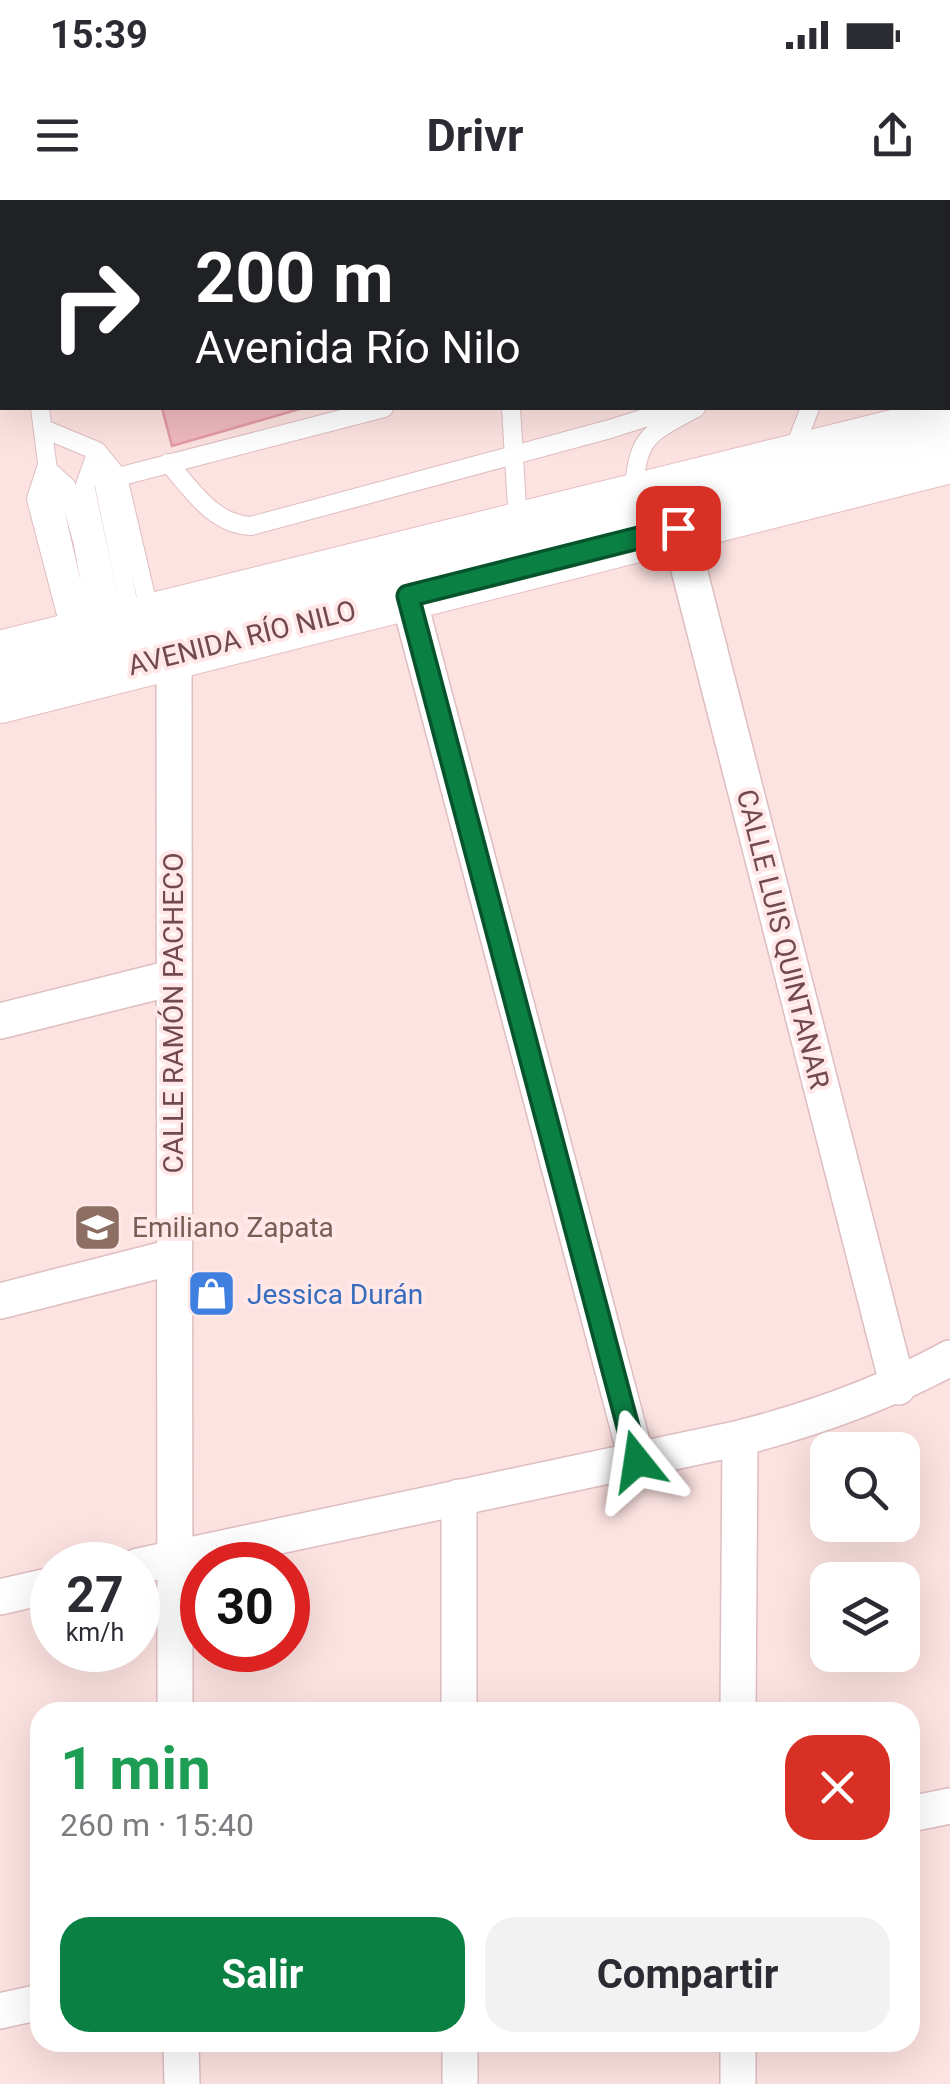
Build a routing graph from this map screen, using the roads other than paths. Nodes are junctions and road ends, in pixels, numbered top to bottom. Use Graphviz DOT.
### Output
graph roads {
  1 [pos="40,410"];
  2 [pos="376,410"];
  3 [pos="510,410"];
  4 [pos="669,410"];
  5 [pos="692,410"];
  6 [pos="809,410"];
  7 [pos="950,420"];
  8 [pos="44,428"];
  9 [pos="97,451"];
  10 [pos="516,455"];
  11 [pos="950,459"];
  12 [pos="789,460"];
  13 [pos="168,462"];
  14 [pos="46,468"];
  15 [pos="118,476"];
  16 [pos="660,506"];
  17 [pos="518,528"];
  18 [pos="408,596"];
  19 [pos="124,630"];
  20 [pos="0,655"];
  21 [pos="0,699"];
  22 [pos="172,978"];
  23 [pos="0,1021"];
  24 [pos="172,1258"];
  25 [pos="0,1301"];
  26 [pos="950,1358"];
  27 [pos="898,1387"];
  28 [pos="740,1438"];
  29 [pos="637,1461"];
  30 [pos="459,1498"];
  31 [pos="172,1558"];
  32 [pos="160,1561"];
  33 [pos="30,1590"];
  34 [pos="0,1597"];
  35 [pos="175,1702"];
  36 [pos="459,1702"];
  37 [pos="738,1702"];
  38 [pos="950,1806"];
  39 [pos="920,1812"];
  40 [pos="30,2004"];
  41 [pos="0,2010"];
  42 [pos="181,2052"];
  43 [pos="460,2052"];
  44 [pos="738,2052"];
  45 [pos="182,2084"];
  46 [pos="460,2084"];
  47 [pos="738,2084"];
  1 -- 8 [label="lane"];
  2 -- 13 [label="lane"];
  3 -- 10 [label="lane"];
  4 -- 10 [label="lane"];
  5 -- 16 [label="lane"];
  6 -- 12 [label="lane"];
  7 -- 12 [label="main road, AVENIDA RÍO NILO"];
  8 -- 9 [label="lane"];
  8 -- 14 [label="lane"];
  9 -- 15 [label="lane"];
  9 -- 19 [label="lane"];
  10 -- 13 [label="lane"];
  10 -- 17 [label="lane"];
  11 -- 16 [label="main road, AVENIDA RÍO NILO"];
  12 -- 16 [label="main road, AVENIDA RÍO NILO"];
  13 -- 15 [label="lane"];
  14 -- 19 [label="lane"];
  14 -- 19 [label="lane"];
  15 -- 19 [label="lane"];
  16 -- 17 [label="main road, AVENIDA RÍO NILO"];
  16 -- 18 [label="main road, AVENIDA RÍO NILO"];
  16 -- 27 [label="street, CALLE LUIS QUINTANAR"];
  17 -- 19 [label="main road, AVENIDA RÍO NILO"];
  18 -- 19 [label="main road, AVENIDA RÍO NILO"];
  18 -- 29 [label="street"];
  19 -- 20 [label="main road, AVENIDA RÍO NILO"];
  19 -- 21 [label="main road, AVENIDA RÍO NILO"];
  19 -- 22 [label="street, CALLE RAMÓN PACHECO"];
  22 -- 23 [label="street"];
  22 -- 24 [label="street, CALLE RAMÓN PACHECO"];
  24 -- 25 [label="street"];
  24 -- 31 [label="street, CALLE RAMÓN PACHECO"];
  26 -- 27 [label="street"];
  27 -- 28 [label="street"];
  28 -- 29 [label="street"];
  28 -- 37 [label="street"];
  29 -- 30 [label="street"];
  30 -- 31 [label="street"];
  30 -- 36 [label="street"];
  31 -- 32 [label="street"];
  31 -- 35 [label="street, CALLE RAMÓN PACHECO"];
  33 -- 34 [label="street"];
  38 -- 39 [label="street"];
  40 -- 41 [label="street"];
  42 -- 45 [label="street"];
  43 -- 46 [label="street"];
  44 -- 47 [label="street"];
}
